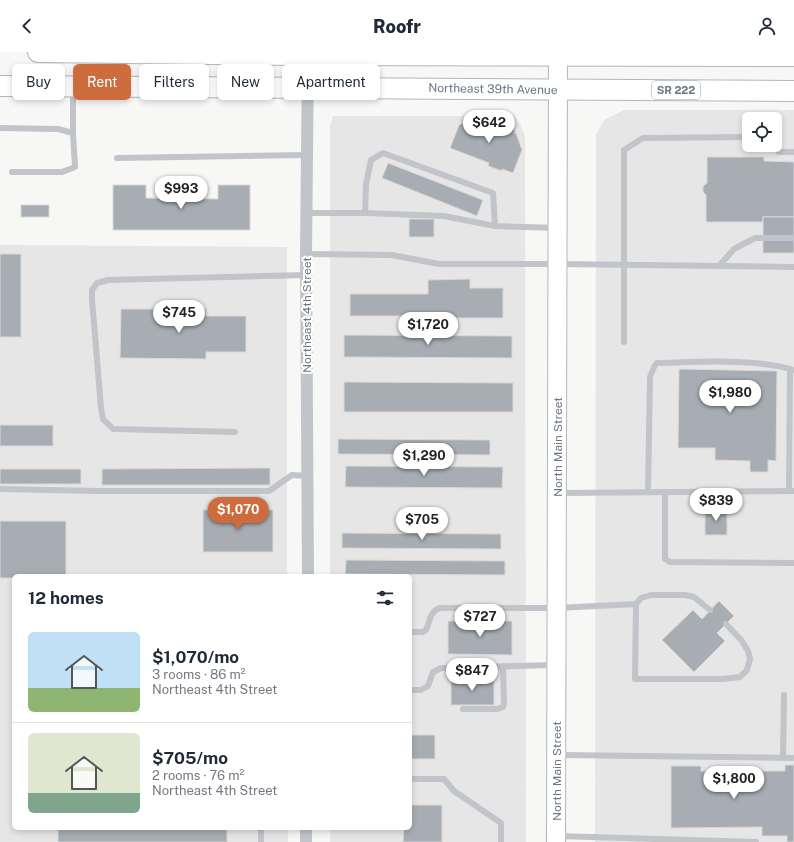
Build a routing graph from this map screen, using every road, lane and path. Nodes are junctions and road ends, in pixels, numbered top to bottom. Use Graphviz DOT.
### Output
graph roads {
  1 [pos="38,52"];
  2 [pos="62,52"];
  3 [pos="152,53"];
  4 [pos="300,54"];
  5 [pos="365,54"];
  6 [pos="558,54"];
  7 [pos="794,56"];
  8 [pos="302,64"];
  9 [pos="0,86"];
  10 [pos="72,87"];
  11 [pos="282,88"];
  12 [pos="380,89"];
  13 [pos="558,90"];
  14 [pos="794,91"];
  15 [pos="308,100"];
  16 [pos="0,128"];
  17 [pos="73,134"];
  18 [pos="742,137"];
  19 [pos="782,152"];
  20 [pos="794,152"];
  21 [pos="308,155"];
  22 [pos="117,158"];
  23 [pos="12,172"];
  24 [pos="307,213"];
  25 [pos="365,213"];
  26 [pos="495,226"];
  27 [pos="558,228"];
  28 [pos="794,238"];
  29 [pos="306,254"];
  30 [pos="558,264"];
  31 [pos="624,265"];
  32 [pos="719,266"];
  33 [pos="794,267"];
  34 [pos="307,275"];
  35 [pos="624,342"];
  36 [pos="792,369"];
  37 [pos="235,432"];
  38 [pos="792,461"];
  39 [pos="308,476"];
  40 [pos="0,490"];
  41 [pos="791,491"];
  42 [pos="648,492"];
  43 [pos="666,492"];
  44 [pos="558,493"];
  45 [pos="794,563"];
  46 [pos="308,574"];
  47 [pos="636,604"];
  48 [pos="557,608"];
  49 [pos="710,610"];
  50 [pos="726,624"];
  51 [pos="412,632"];
  52 [pos="557,665"];
  53 [pos="503,666"];
  54 [pos="412,690"];
  55 [pos="784,695"];
  56 [pos="464,709"];
  57 [pos="557,755"];
  58 [pos="783,758"];
  59 [pos="794,758"];
  60 [pos="412,779"];
  61 [pos="261,830"];
  62 [pos="306,830"];
  63 [pos="556,839"];
  64 [pos="261,842"];
  65 [pos="306,842"];
  66 [pos="501,842"];
  67 [pos="756,842"];
  1 -- 2 [label="main road"];
  2 -- 3 [label="main road"];
  3 -- 4 [label="main road"];
  4 -- 5 [label="main road"];
  4 -- 8 [label="street, Northeast 4th Street"];
  5 -- 6 [label="main road"];
  6 -- 7 [label="main road"];
  6 -- 13 [label="main road, North Main Street"];
  9 -- 10 [label="main road, Northeast 39th Avenue / SR 222"];
  10 -- 11 [label="main road, Northeast 39th Avenue / SR 222"];
  10 -- 17 [label="lane"];
  12 -- 13 [label="main road, Northeast 39th Avenue / SR 222"];
  13 -- 14 [label="main road, Northeast 39th Avenue / SR 222"];
  13 -- 27 [label="main road, North Main Street"];
  15 -- 21 [label="street, Northeast 4th Street"];
  16 -- 17 [label="lane"];
  17 -- 23 [label="lane"];
  18 -- 31 [label="lane"];
  19 -- 20 [label="lane"];
  21 -- 22 [label="lane"];
  21 -- 24 [label="street, Northeast 4th Street"];
  24 -- 25 [label="lane"];
  24 -- 29 [label="street, Northeast 4th Street"];
  25 -- 26 [label="lane"];
  25 -- 26 [label="lane"];
  26 -- 27 [label="lane"];
  27 -- 30 [label="main road, North Main Street"];
  28 -- 32 [label="lane"];
  29 -- 30 [label="lane"];
  29 -- 34 [label="street, Northeast 4th Street"];
  30 -- 31 [label="lane"];
  30 -- 44 [label="main road, North Main Street"];
  31 -- 32 [label="lane"];
  31 -- 35 [label="lane"];
  32 -- 33 [label="lane"];
  34 -- 37 [label="lane"];
  34 -- 39 [label="street, Northeast 4th Street"];
  36 -- 38 [label="lane"];
  36 -- 42 [label="lane"];
  38 -- 41 [label="lane"];
  39 -- 40 [label="lane"];
  39 -- 46 [label="street, Northeast 4th Street"];
  41 -- 43 [label="lane"];
  42 -- 43 [label="lane"];
  42 -- 44 [label="lane"];
  43 -- 45 [label="lane"];
  44 -- 48 [label="main road, North Main Street"];
  47 -- 48 [label="lane"];
  47 -- 49 [label="lane"];
  47 -- 50 [label="lane"];
  48 -- 51 [label="lane"];
  48 -- 52 [label="main road, North Main Street"];
  52 -- 53 [label="lane"];
  52 -- 57 [label="main road, North Main Street"];
  53 -- 54 [label="lane"];
  53 -- 56 [label="lane"];
  55 -- 58 [label="lane"];
  57 -- 58 [label="lane"];
  57 -- 63 [label="main road, North Main Street"];
  58 -- 59 [label="lane"];
  60 -- 66 [label="lane"];
  61 -- 64 [label="lane"];
  62 -- 65 [label="street"];
  63 -- 67 [label="lane"];
}
